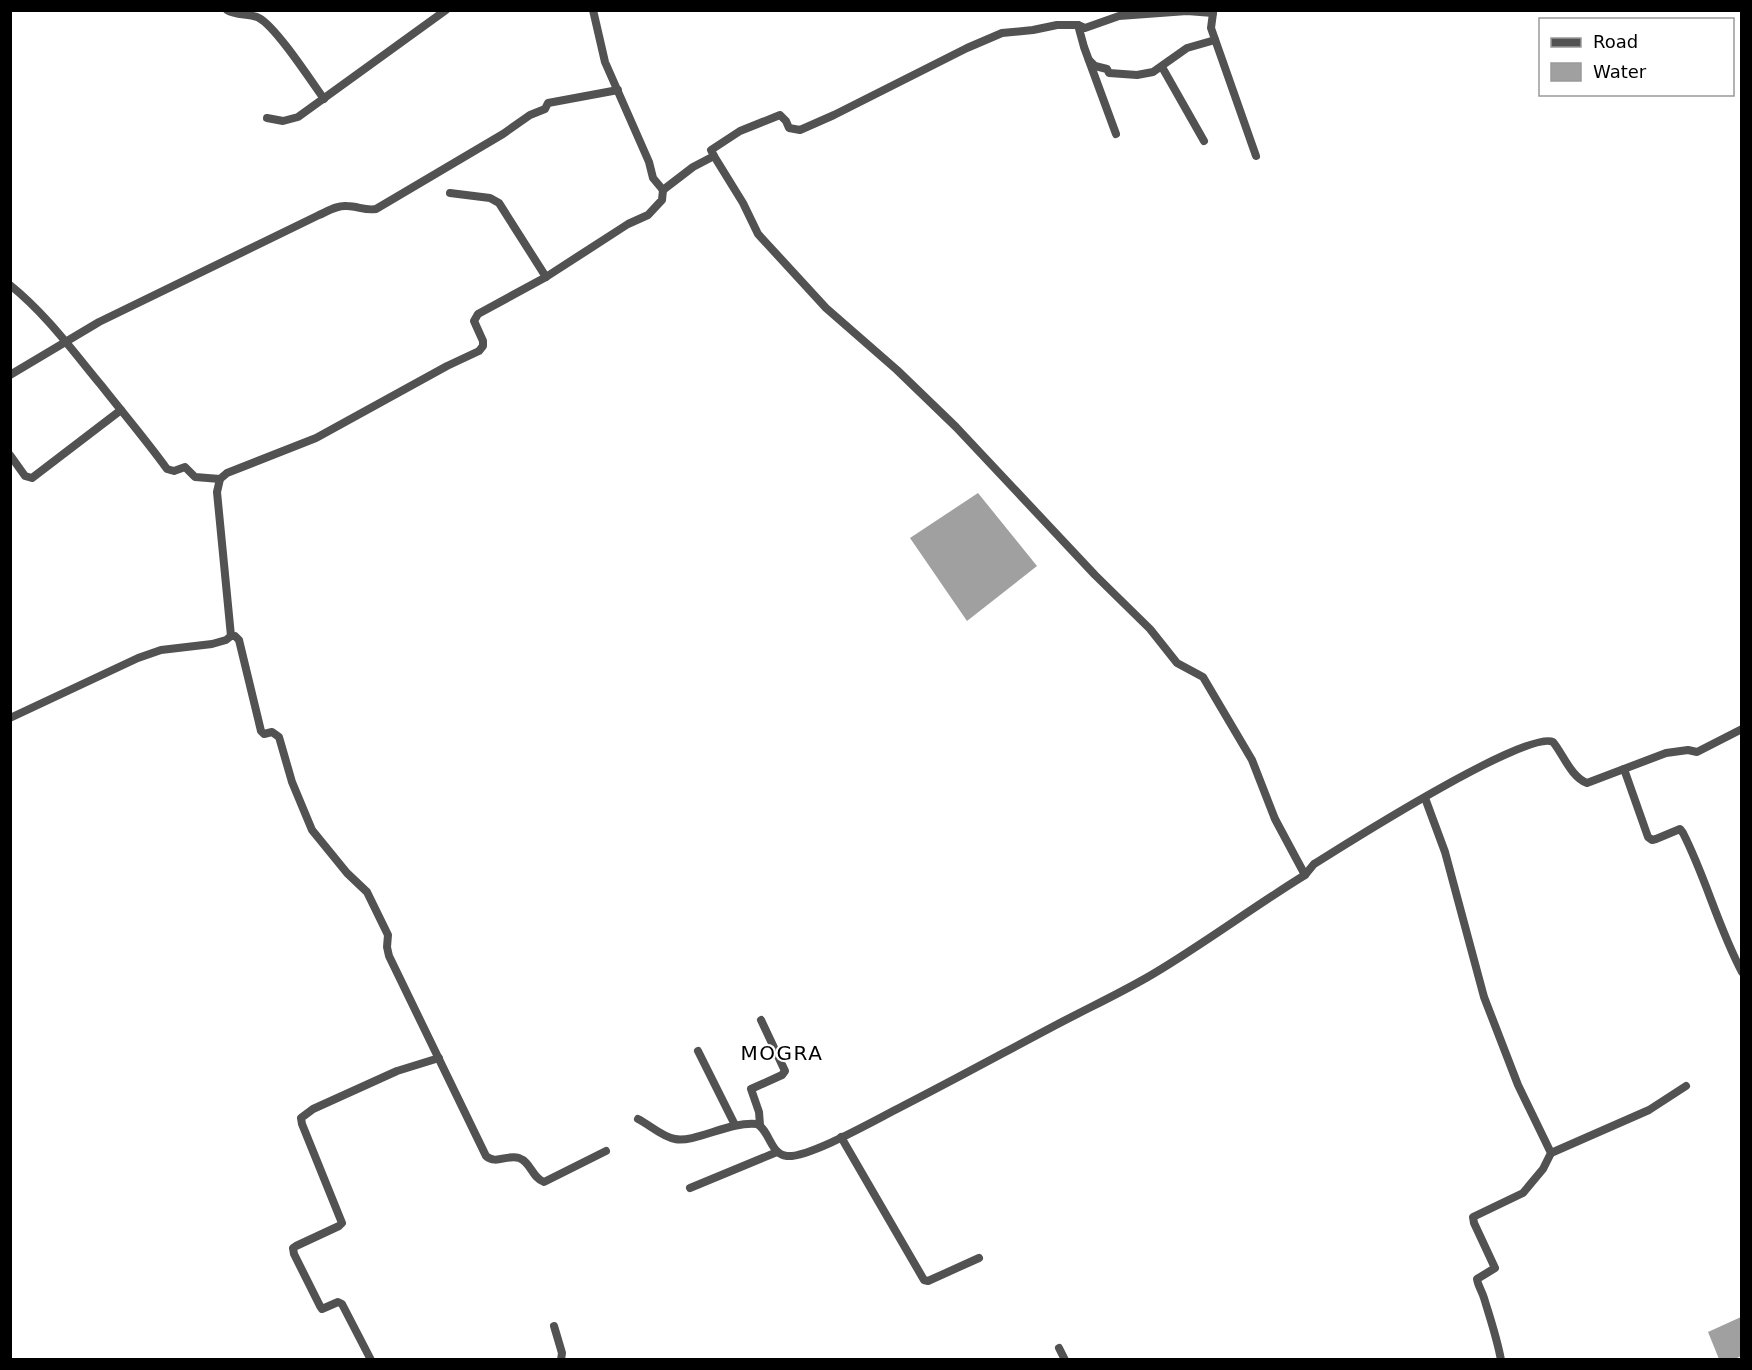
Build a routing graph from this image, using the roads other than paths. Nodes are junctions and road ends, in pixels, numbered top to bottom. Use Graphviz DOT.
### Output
graph roads {
  1 [pos="227,10"];
  2 [pos="446,10"];
  3 [pos="592,10"];
  4 [pos="1213,12"];
  5 [pos="1078,25"];
  6 [pos="1215,40"];
  7 [pos="1089,60"];
  8 [pos="1162,67"];
  9 [pos="618,90"];
  10 [pos="324,99"];
  11 [pos="267,118"];
  12 [pos="1116,134"];
  13 [pos="1204,141"];
  14 [pos="714,156"];
  15 [pos="1256,156"];
  16 [pos="663,190"];
  17 [pos="450,193"];
  18 [pos="546,277"];
  19 [pos="10,285"];
  20 [pos="66,341"];
  21 [pos="10,375"];
  22 [pos="121,410"];
  23 [pos="10,455"];
  24 [pos="220,479"];
  25 [pos="231,636"];
  26 [pos="10,718"];
  27 [pos="1742,729"];
  28 [pos="1624,769"];
  29 [pos="1425,798"];
  30 [pos="1305,875"];
  31 [pos="1742,972"];
  32 [pos="760,1020"];
  33 [pos="698,1051"];
  34 [pos="439,1058"];
  35 [pos="1686,1086"];
  36 [pos="638,1119"];
  37 [pos="735,1125"];
  38 [pos="760,1125"];
  39 [pos="842,1137"];
  40 [pos="606,1151"];
  41 [pos="777,1152"];
  42 [pos="1551,1153"];
  43 [pos="690,1188"];
  44 [pos="979,1258"];
  45 [pos="554,1326"];
  46 [pos="1059,1348"];
  47 [pos="371,1359"];
  48 [pos="561,1359"];
  49 [pos="1065,1359"];
  50 [pos="1501,1359"];
  1 -- 10 [label="street"];
  2 -- 10 [label="street"];
  3 -- 9 [label="street"];
  4 -- 5 [label="street"];
  4 -- 6 [label="street"];
  5 -- 7 [label="street"];
  5 -- 14 [label="street"];
  6 -- 8 [label="street"];
  6 -- 15 [label="street"];
  7 -- 8 [label="street"];
  7 -- 12 [label="street"];
  8 -- 13 [label="street"];
  9 -- 16 [label="street"];
  9 -- 20 [label="street"];
  10 -- 11 [label="street"];
  14 -- 16 [label="street"];
  14 -- 30 [label="street"];
  16 -- 18 [label="street"];
  17 -- 18 [label="street"];
  18 -- 24 [label="street"];
  19 -- 20 [label="street"];
  20 -- 21 [label="street"];
  20 -- 22 [label="street"];
  22 -- 23 [label="street"];
  22 -- 24 [label="street"];
  24 -- 25 [label="street"];
  25 -- 26 [label="street"];
  25 -- 34 [label="street"];
  27 -- 28 [label="street"];
  28 -- 29 [label="street"];
  28 -- 31 [label="street"];
  29 -- 30 [label="street"];
  29 -- 42 [label="street"];
  30 -- 39 [label="street"];
  32 -- 38 [label="street"];
  33 -- 37 [label="street"];
  34 -- 40 [label="street"];
  34 -- 47 [label="street"];
  35 -- 42 [label="street"];
  36 -- 37 [label="street"];
  37 -- 38 [label="street"];
  38 -- 41 [label="street"];
  39 -- 41 [label="street"];
  39 -- 44 [label="street"];
  41 -- 43 [label="street"];
  42 -- 50 [label="street"];
  45 -- 48 [label="street"];
  46 -- 49 [label="street"];
}
